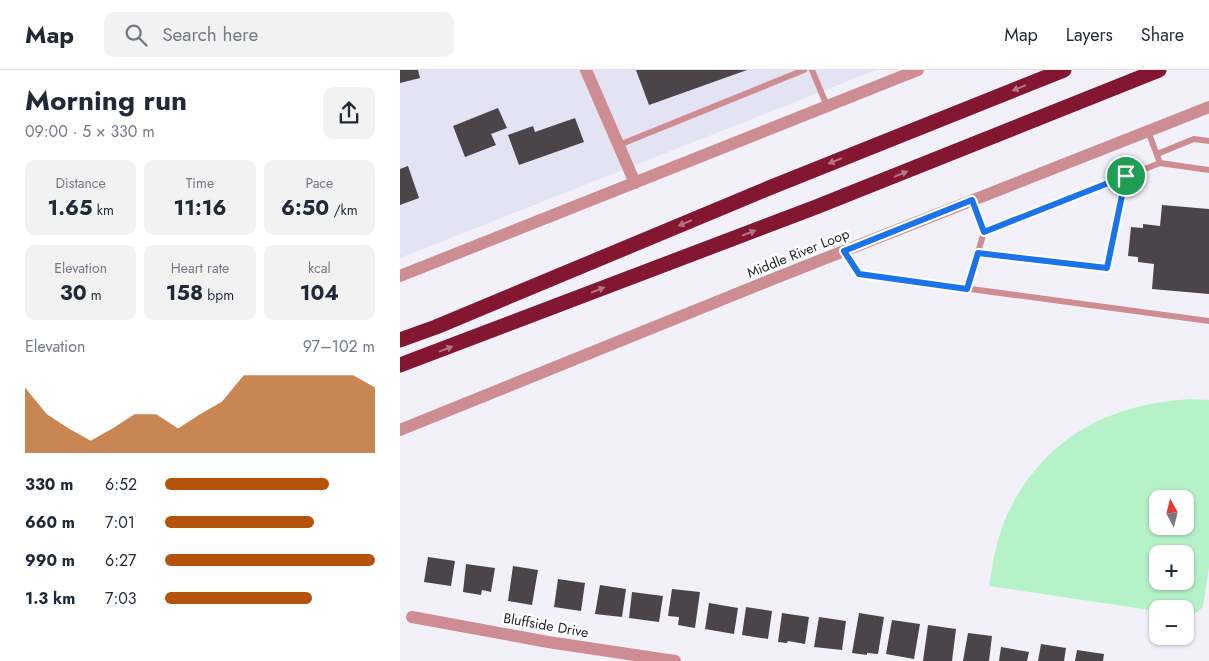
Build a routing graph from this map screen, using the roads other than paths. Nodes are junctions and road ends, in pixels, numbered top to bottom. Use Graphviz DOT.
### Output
graph roads {
  1 [pos="586,70"];
  2 [pos="804,70"];
  3 [pos="812,70"];
  4 [pos="918,70"];
  5 [pos="1064,70"];
  6 [pos="1159,70"];
  7 [pos="827,106"];
  8 [pos="1209,107"];
  9 [pos="1148,131"];
  10 [pos="1209,141"];
  11 [pos="618,145"];
  12 [pos="1157,154"];
  13 [pos="1160,163"];
  14 [pos="1209,170"];
  15 [pos="1126,176"];
  16 [pos="635,183"];
  17 [pos="972,200"];
  18 [pos="984,232"];
  19 [pos="844,251"];
  20 [pos="978,253"];
  21 [pos="400,276"];
  22 [pos="967,289"];
  23 [pos="1209,322"];
  24 [pos="400,340"];
  25 [pos="400,365"];
  26 [pos="400,430"];
  27 [pos="412,617"];
  28 [pos="675,661"];
  1 -- 11 [label="street"];
  2 -- 11 [label="lane"];
  3 -- 7 [label="lane"];
  4 -- 7 [label="street"];
  5 -- 24 [label="highway, one-way"];
  25 -- 6 [label="highway, one-way"];
  7 -- 16 [label="street"];
  8 -- 9 [label="street, Middle River Loop"];
  9 -- 12 [label="lane"];
  9 -- 17 [label="street, Middle River Loop"];
  10 -- 12 [label="lane"];
  11 -- 16 [label="street"];
  12 -- 13 [label="lane"];
  13 -- 14 [label="lane"];
  13 -- 15 [label="lane"];
  15 -- 18 [label="lane"];
  15 -- 20 [label="lane"];
  16 -- 21 [label="street"];
  17 -- 18 [label="lane"];
  17 -- 19 [label="street, Middle River Loop"];
  18 -- 20 [label="lane"];
  19 -- 22 [label="lane"];
  19 -- 26 [label="street, Middle River Loop"];
  20 -- 22 [label="lane"];
  22 -- 23 [label="lane"];
  27 -- 28 [label="street, Bluffside Drive"];
}
